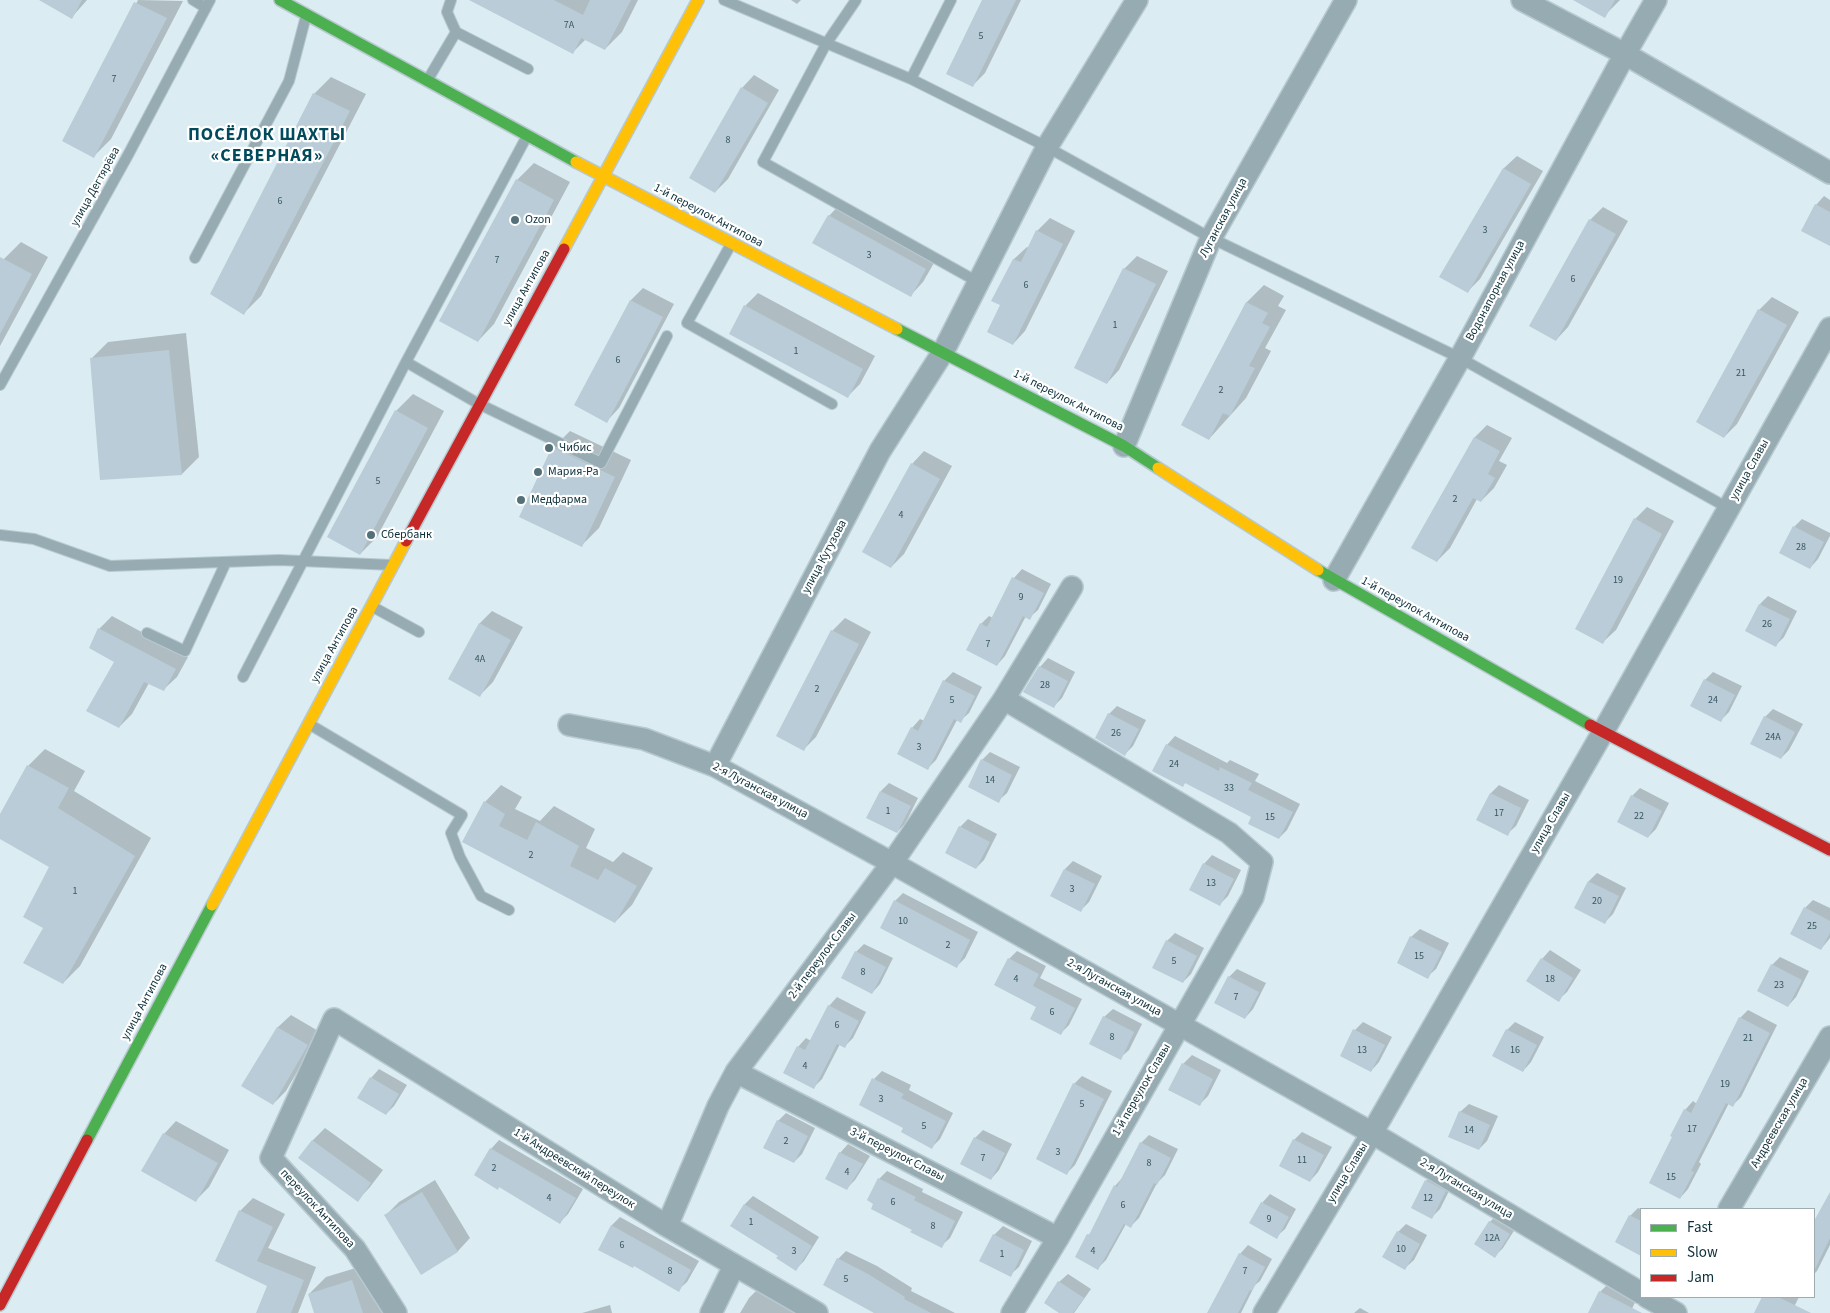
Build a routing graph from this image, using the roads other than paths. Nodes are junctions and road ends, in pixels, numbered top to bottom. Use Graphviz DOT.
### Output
graph roads {
  1 [pos="193,0"];
  2 [pos="280,0"];
  3 [pos="451,0"];
  4 [pos="698,0"];
  5 [pos="724,0"];
  6 [pos="856,0"];
  7 [pos="951,0"];
  8 [pos="1137,0"];
  9 [pos="1346,0"];
  10 [pos="1522,0"];
  11 [pos="1656,0"];
  12 [pos="208,4"];
  13 [pos="1548,6"];
  14 [pos="307,15"];
  15 [pos="456,32"];
  16 [pos="826,44"];
  17 [pos="1624,54"];
  18 [pos="528,69"];
  19 [pos="911,79"];
  20 [pos="427,81"];
  21 [pos="528,136"];
  22 [pos="1047,148"];
  23 [pos="1830,173"];
  24 [pos="604,177"];
  25 [pos="1211,238"];
  26 [pos="730,244"];
  27 [pos="195,258"];
  28 [pos="978,282"];
  29 [pos="1830,328"];
  30 [pos="667,336"];
  31 [pos="944,352"];
  32 [pos="1460,358"];
  33 [pos="406,362"];
  34 [pos="0,385"];
  35 [pos="479,404"];
  36 [pos="832,404"];
  37 [pos="1124,446"];
  38 [pos="1728,508"];
  39 [pos="0,535"];
  40 [pos="302,561"];
  41 [pos="226,562"];
  42 [pos="395,565"];
  43 [pos="1334,580"];
  44 [pos="1072,587"];
  45 [pos="372,606"];
  46 [pos="419,632"];
  47 [pos="148,633"];
  48 [pos="243,677"];
  49 [pos="1004,699"];
  50 [pos="308,723"];
  51 [pos="569,725"];
  52 [pos="1603,732"];
  53 [pos="715,766"];
  54 [pos="1830,850"];
  55 [pos="892,862"];
  56 [pos="509,910"];
  57 [pos="334,1019"];
  58 [pos="1179,1024"];
  59 [pos="1830,1037"];
  60 [pos="736,1072"];
  61 [pos="1372,1133"];
  62 [pos="1730,1208"];
  63 [pos="667,1226"];
  64 [pos="1058,1238"];
  65 [pos="734,1266"];
  66 [pos="1640,1292"];
  67 [pos="1650,1298"];
  68 [pos="0,1305"];
  69 [pos="1673,1308"];
  70 [pos="396,1313"];
  71 [pos="711,1313"];
  72 [pos="817,1313"];
  73 [pos="1012,1313"];
  74 [pos="1264,1313"];
  1 -- 12 [label="lane"];
  2 -- 14 [label="main road, 1-й переулок Антипова"];
  3 -- 15 [label="lane"];
  4 -- 24 [label="main road, улица Антипова"];
  5 -- 16 [label="lane"];
  6 -- 16 [label="lane"];
  7 -- 19 [label="lane"];
  8 -- 22 [label="street, улица Кутузова"];
  9 -- 25 [label="street, Луганская улица"];
  10 -- 13 [label="street"];
  11 -- 17 [label="street, Водонапорная улица"];
  12 -- 34 [label="lane, улица Дегтярёва"];
  13 -- 17 [label="street"];
  14 -- 20 [label="main road, 1-й переулок Антипова"];
  14 -- 27 [label="lane"];
  15 -- 18 [label="lane"];
  15 -- 20 [label="lane"];
  16 -- 19 [label="lane"];
  16 -- 28 [label="lane"];
  17 -- 23 [label="street"];
  17 -- 32 [label="street, Водонапорная улица"];
  19 -- 22 [label="lane"];
  20 -- 21 [label="main road, 1-й переулок Антипова"];
  21 -- 24 [label="main road, 1-й переулок Антипова"];
  21 -- 33 [label="lane"];
  22 -- 25 [label="lane"];
  22 -- 28 [label="street, улица Кутузова"];
  24 -- 26 [label="main road, 1-й переулок Антипова"];
  24 -- 35 [label="main road, улица Антипова"];
  25 -- 32 [label="lane"];
  25 -- 37 [label="street, Луганская улица"];
  26 -- 31 [label="main road, 1-й переулок Антипова"];
  26 -- 36 [label="lane"];
  28 -- 31 [label="street, улица Кутузова"];
  29 -- 38 [label="street, улица Славы"];
  30 -- 35 [label="lane"];
  31 -- 37 [label="main road, 1-й переулок Антипова"];
  31 -- 53 [label="street, улица Кутузова"];
  32 -- 38 [label="lane"];
  32 -- 43 [label="street, Водонапорная улица"];
  33 -- 35 [label="lane"];
  33 -- 40 [label="lane"];
  35 -- 42 [label="main road, улица Антипова"];
  37 -- 43 [label="main road, 1-й переулок Антипова"];
  38 -- 52 [label="street, улица Славы"];
  39 -- 41 [label="lane"];
  40 -- 41 [label="lane"];
  40 -- 42 [label="lane"];
  40 -- 48 [label="lane"];
  41 -- 47 [label="lane"];
  42 -- 45 [label="main road, улица Антипова"];
  43 -- 52 [label="main road, 1-й переулок Антипова"];
  44 -- 49 [label="street, 2-й переулок Славы"];
  45 -- 46 [label="lane"];
  45 -- 50 [label="main road, улица Антипова"];
  49 -- 55 [label="street, 2-й переулок Славы"];
  49 -- 58 [label="street, 1-й переулок Славы"];
  50 -- 56 [label="lane"];
  50 -- 68 [label="main road, улица Антипова"];
  51 -- 53 [label="street, 2-я Луганская улица"];
  52 -- 54 [label="main road, 1-й переулок Антипова"];
  52 -- 61 [label="street, улица Славы"];
  53 -- 55 [label="street, 2-я Луганская улица"];
  55 -- 58 [label="street, 2-я Луганская улица"];
  55 -- 60 [label="street, 2-й переулок Славы"];
  57 -- 63 [label="street, 1-й Андреевский переулок"];
  57 -- 70 [label="street, переулок Антипова"];
  58 -- 61 [label="street, 2-я Луганская улица"];
  58 -- 64 [label="street, 1-й переулок Славы"];
  59 -- 62 [label="street, Андреевская улица"];
  60 -- 63 [label="street, 2-й переулок Славы"];
  60 -- 64 [label="street, 3-й переулок Славы"];
  61 -- 66 [label="street, 2-я Луганская улица"];
  61 -- 74 [label="street, улица Славы"];
  63 -- 65 [label="street, 1-й Андреевский переулок"];
  64 -- 73 [label="street, 1-й переулок Славы"];
  65 -- 71 [label="street"];
  65 -- 72 [label="street, 1-й Андреевский переулок"];
  67 -- 69 [label="street"];
}
